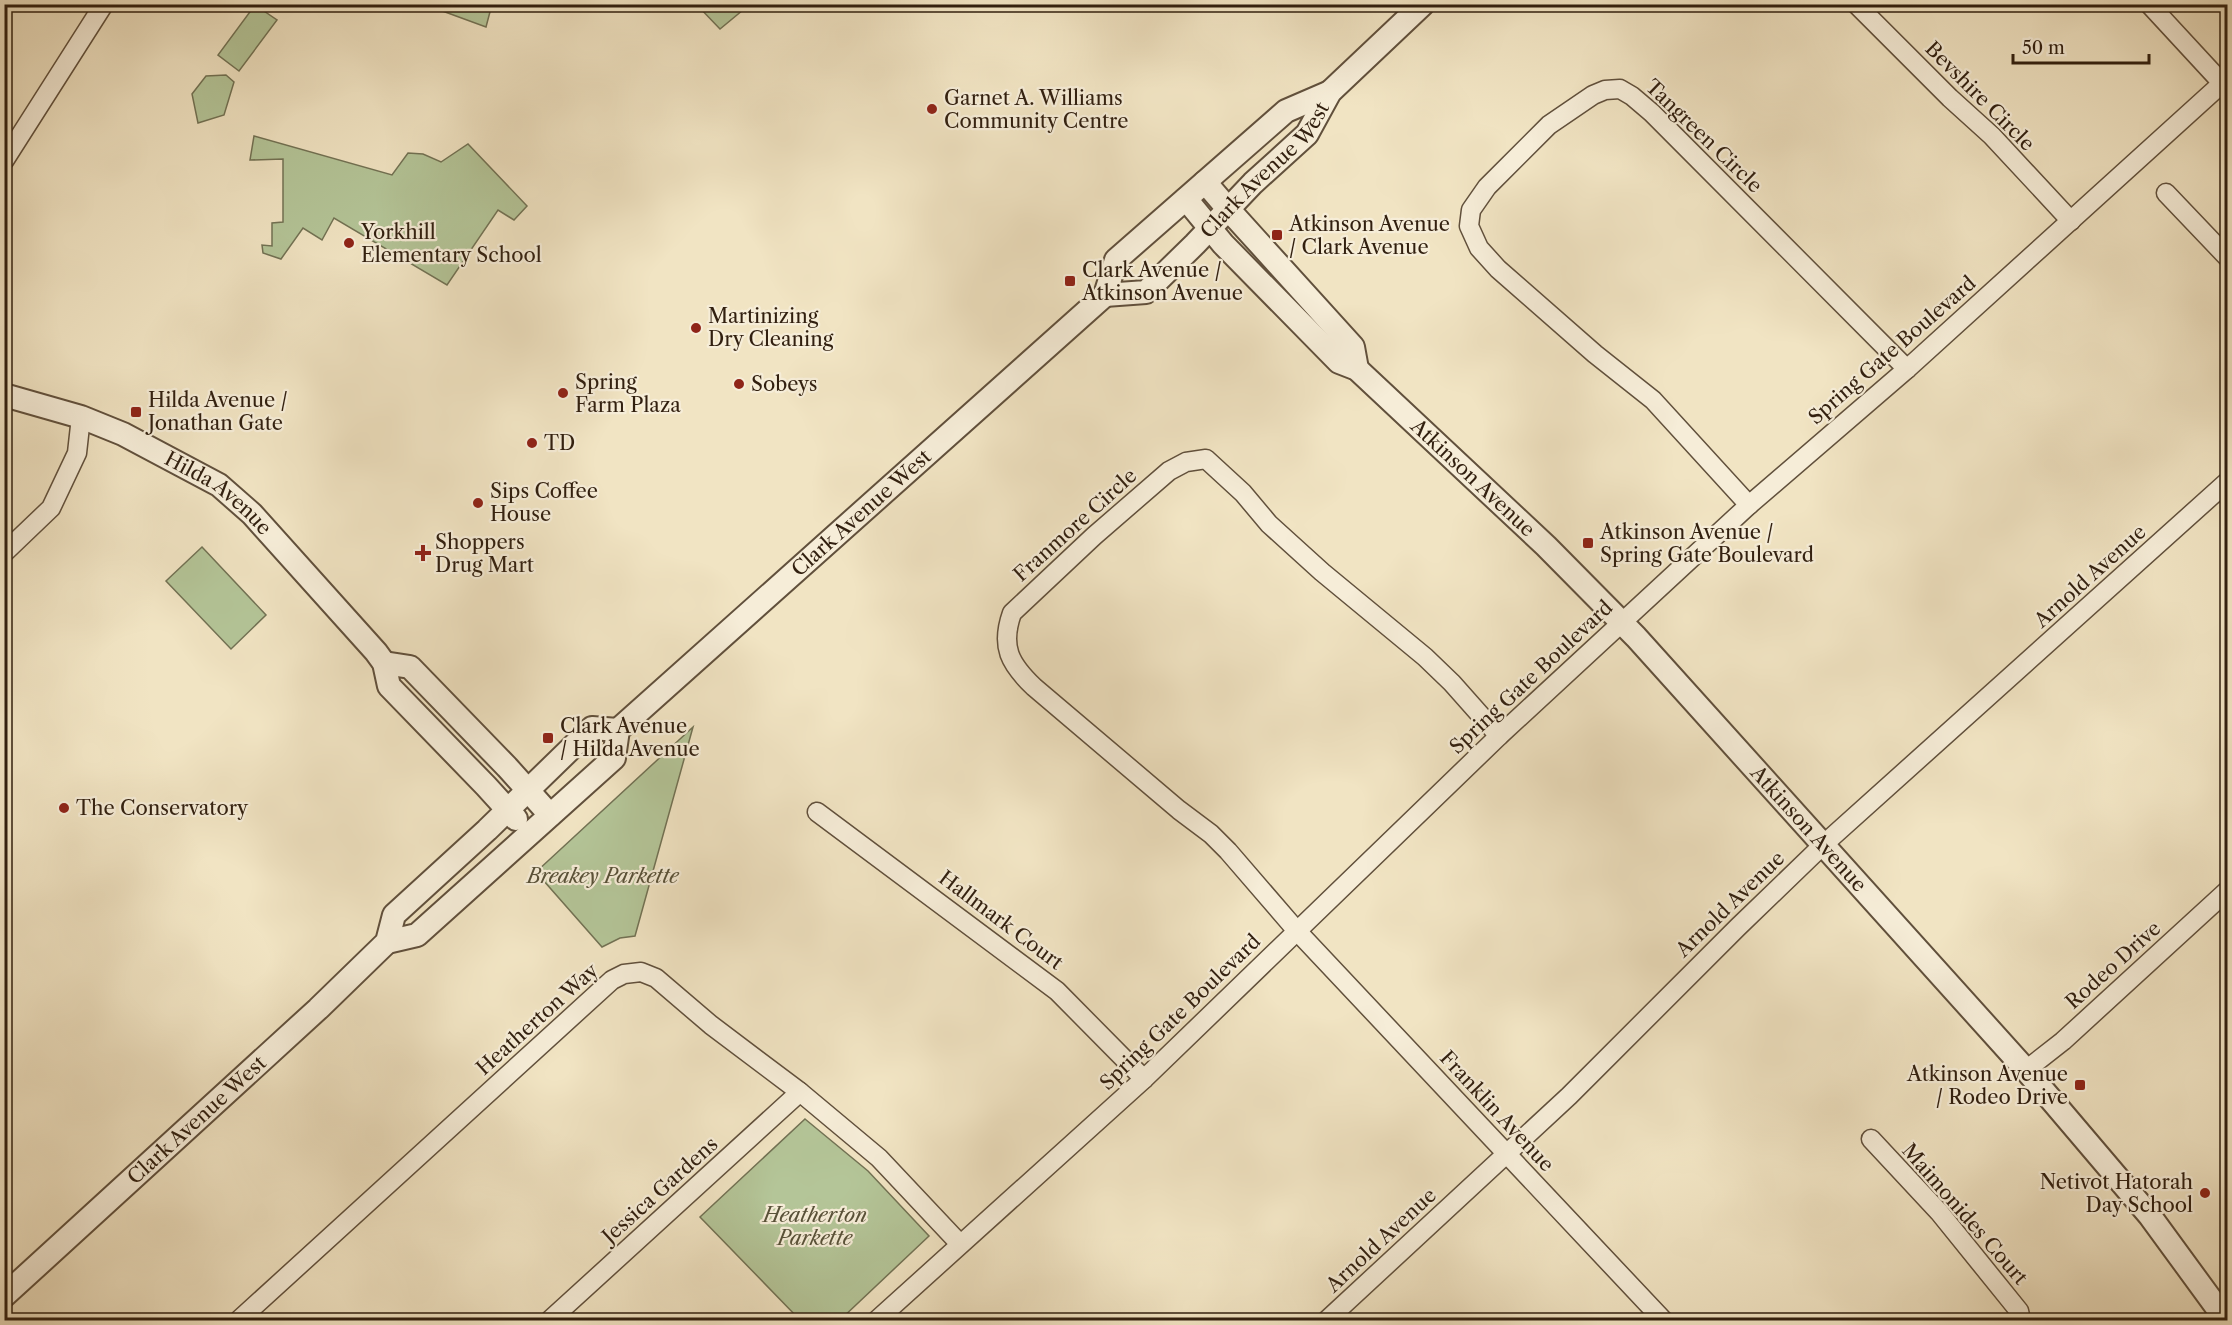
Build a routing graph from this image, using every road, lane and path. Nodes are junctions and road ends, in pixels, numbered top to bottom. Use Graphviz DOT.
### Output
graph roads {
  1 [pos="104,4"];
  2 [pos="1423,4"];
  3 [pos="1856,4"];
  4 [pos="2149,4"];
  5 [pos="2225,80"];
  6 [pos="1330,92"];
  7 [pos="4,161"];
  8 [pos="1205,182"];
  9 [pos="2166,193"];
  10 [pos="1186,199"];
  11 [pos="1229,210"];
  12 [pos="2071,221"];
  13 [pos="1210,229"];
  14 [pos="2228,258"];
  15 [pos="1105,295"];
  16 [pos="1357,369"];
  17 [pos="1907,369"];
  18 [pos="4,395"];
  19 [pos="81,417"];
  20 [pos="2228,481"];
  21 [pos="1749,505"];
  22 [pos="4,553"];
  23 [pos="1622,623"];
  24 [pos="384,663"];
  25 [pos="618,730"];
  26 [pos="1499,736"];
  27 [pos="527,789"];
  28 [pos="507,809"];
  29 [pos="817,812"];
  30 [pos="550,815"];
  31 [pos="529,834"];
  32 [pos="1823,845"];
  33 [pos="2228,890"];
  34 [pos="1297,931"];
  35 [pos="387,942"];
  36 [pos="2026,1070"];
  37 [pos="1144,1079"];
  38 [pos="800,1092"];
  39 [pos="1871,1138"];
  40 [pos="1507,1153"];
  41 [pos="960,1244"];
  42 [pos="4,1296"];
  43 [pos="239,1320"];
  44 [pos="550,1320"];
  45 [pos="877,1320"];
  46 [pos="1328,1320"];
  47 [pos="1664,1320"];
  48 [pos="2021,1320"];
  49 [pos="2226,1320"];
  1 -- 7 [label="street"];
  2 -- 6 [label="street, Clark Avenue West"];
  3 -- 12 [label="street, Bevshire Circle"];
  4 -- 5 [label="street"];
  5 -- 12 [label="street, Spring Gate Boulevard"];
  6 -- 8 [label="street, Clark Avenue West"];
  6 -- 11 [label="street, Clark Avenue West"];
  8 -- 10 [label="street, Clark Avenue West"];
  8 -- 11 [label="street, Atkinson Avenue"];
  9 -- 14 [label="street"];
  10 -- 13 [label="street, Atkinson Avenue"];
  10 -- 15 [label="street, Clark Avenue West"];
  11 -- 13 [label="street, Clark Avenue West"];
  11 -- 16 [label="street, Atkinson Avenue"];
  12 -- 17 [label="street, Spring Gate Boulevard"];
  13 -- 15 [label="street, Clark Avenue West"];
  13 -- 16 [label="street, Atkinson Avenue"];
  15 -- 25 [label="street, Clark Avenue West"];
  16 -- 23 [label="street, Atkinson Avenue"];
  17 -- 21 [label="street, Spring Gate Boulevard"];
  17 -- 21 [label="street, Tangreen Circle"];
  18 -- 19 [label="street, Hilda Avenue"];
  19 -- 22 [label="street"];
  19 -- 24 [label="street, Hilda Avenue"];
  20 -- 32 [label="street, Arnold Avenue"];
  21 -- 23 [label="street, Spring Gate Boulevard"];
  23 -- 26 [label="street, Spring Gate Boulevard"];
  23 -- 32 [label="street, Atkinson Avenue"];
  24 -- 27 [label="street"];
  24 -- 28 [label="street, Hilda Avenue"];
  25 -- 27 [label="street, Clark Avenue West"];
  25 -- 30 [label="street"];
  26 -- 34 [label="street, Spring Gate Boulevard"];
  26 -- 34 [label="street, Franmore Circle"];
  27 -- 28 [label="street, Clark Avenue West"];
  27 -- 30 [label="street"];
  28 -- 31 [label="street, Hilda Avenue"];
  28 -- 35 [label="street, Clark Avenue West"];
  29 -- 37 [label="street, Hallmark Court"];
  30 -- 31 [label="street"];
  31 -- 35 [label="street"];
  32 -- 36 [label="street, Atkinson Avenue"];
  32 -- 40 [label="street, Arnold Avenue"];
  33 -- 36 [label="street, Rodeo Drive"];
  34 -- 37 [label="street, Spring Gate Boulevard"];
  34 -- 40 [label="street, Franklin Avenue"];
  35 -- 42 [label="street, Clark Avenue West"];
  36 -- 49 [label="street, Atkinson Avenue"];
  37 -- 41 [label="street, Spring Gate Boulevard"];
  38 -- 41 [label="street, Heatherton Way"];
  38 -- 43 [label="street, Heatherton Way"];
  38 -- 44 [label="street, Jessica Gardens"];
  39 -- 48 [label="street, Maimonides Court"];
  40 -- 46 [label="street, Arnold Avenue"];
  40 -- 47 [label="street, Franklin Avenue"];
  41 -- 45 [label="street, Spring Gate Boulevard"];
}
